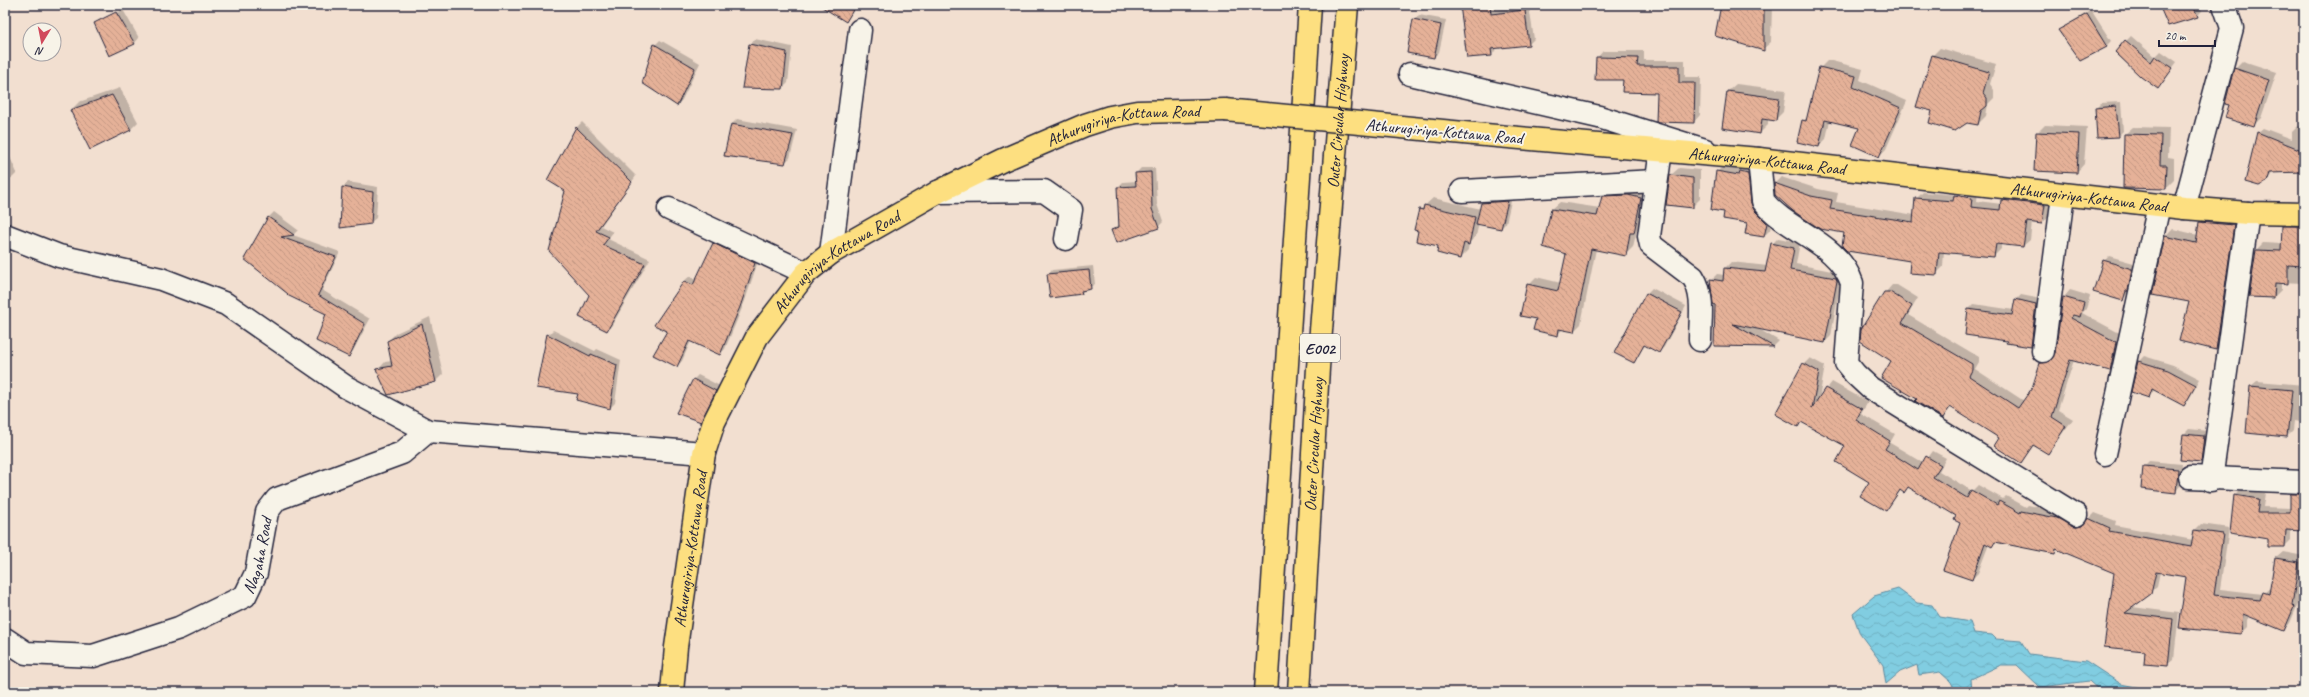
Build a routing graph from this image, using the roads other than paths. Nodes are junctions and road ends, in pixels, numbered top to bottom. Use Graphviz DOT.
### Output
graph roads {
  1 [pos="1310,5"];
  2 [pos="1347,5"];
  3 [pos="2224,5"];
  4 [pos="860,30"];
  5 [pos="1410,74"];
  6 [pos="1661,150"];
  7 [pos="1721,155"];
  8 [pos="1759,159"];
  9 [pos="1656,182"];
  10 [pos="1462,191"];
  11 [pos="938,192"];
  12 [pos="2063,195"];
  13 [pos="2159,205"];
  14 [pos="2184,208"];
  15 [pos="669,209"];
  16 [pos="2248,213"];
  17 [pos="2304,214"];
  18 [pos="5,236"];
  19 [pos="1066,239"];
  20 [pos="830,253"];
  21 [pos="806,273"];
  22 [pos="1700,340"];
  23 [pos="2043,351"];
  24 [pos="428,431"];
  25 [pos="704,453"];
  26 [pos="2105,454"];
  27 [pos="2304,482"];
  28 [pos="2076,515"];
  29 [pos="5,639"];
  30 [pos="672,692"];
  31 [pos="1266,692"];
  32 [pos="1299,692"];
  1 -- 31 [label="main road, Outer Circular Highway / E002"];
  2 -- 32 [label="main road, Outer Circular Highway / E002"];
  3 -- 14 [label="street"];
  4 -- 20 [label="street"];
  5 -- 7 [label="street"];
  6 -- 7 [label="main road, Athurugiriya-Kottawa Road"];
  6 -- 9 [label="street"];
  6 -- 11 [label="main road, Athurugiriya-Kottawa Road, bridge"];
  7 -- 8 [label="main road, Athurugiriya-Kottawa Road"];
  8 -- 12 [label="main road, Athurugiriya-Kottawa Road"];
  8 -- 28 [label="street"];
  9 -- 10 [label="street"];
  9 -- 22 [label="street"];
  11 -- 19 [label="street"];
  11 -- 20 [label="main road, Athurugiriya-Kottawa Road"];
  12 -- 13 [label="main road, Athurugiriya-Kottawa Road"];
  12 -- 23 [label="street"];
  13 -- 14 [label="main road, Athurugiriya-Kottawa Road"];
  13 -- 26 [label="street"];
  14 -- 16 [label="main road, Athurugiriya-Kottawa Road"];
  15 -- 21 [label="street"];
  16 -- 17 [label="main road, Athurugiriya-Kottawa Road"];
  16 -- 27 [label="street"];
  18 -- 24 [label="street"];
  20 -- 21 [label="main road, Athurugiriya-Kottawa Road"];
  21 -- 25 [label="main road, Athurugiriya-Kottawa Road"];
  24 -- 25 [label="street"];
  24 -- 29 [label="street, Nagaha Road"];
  25 -- 30 [label="main road, Athurugiriya-Kottawa Road"];
}
